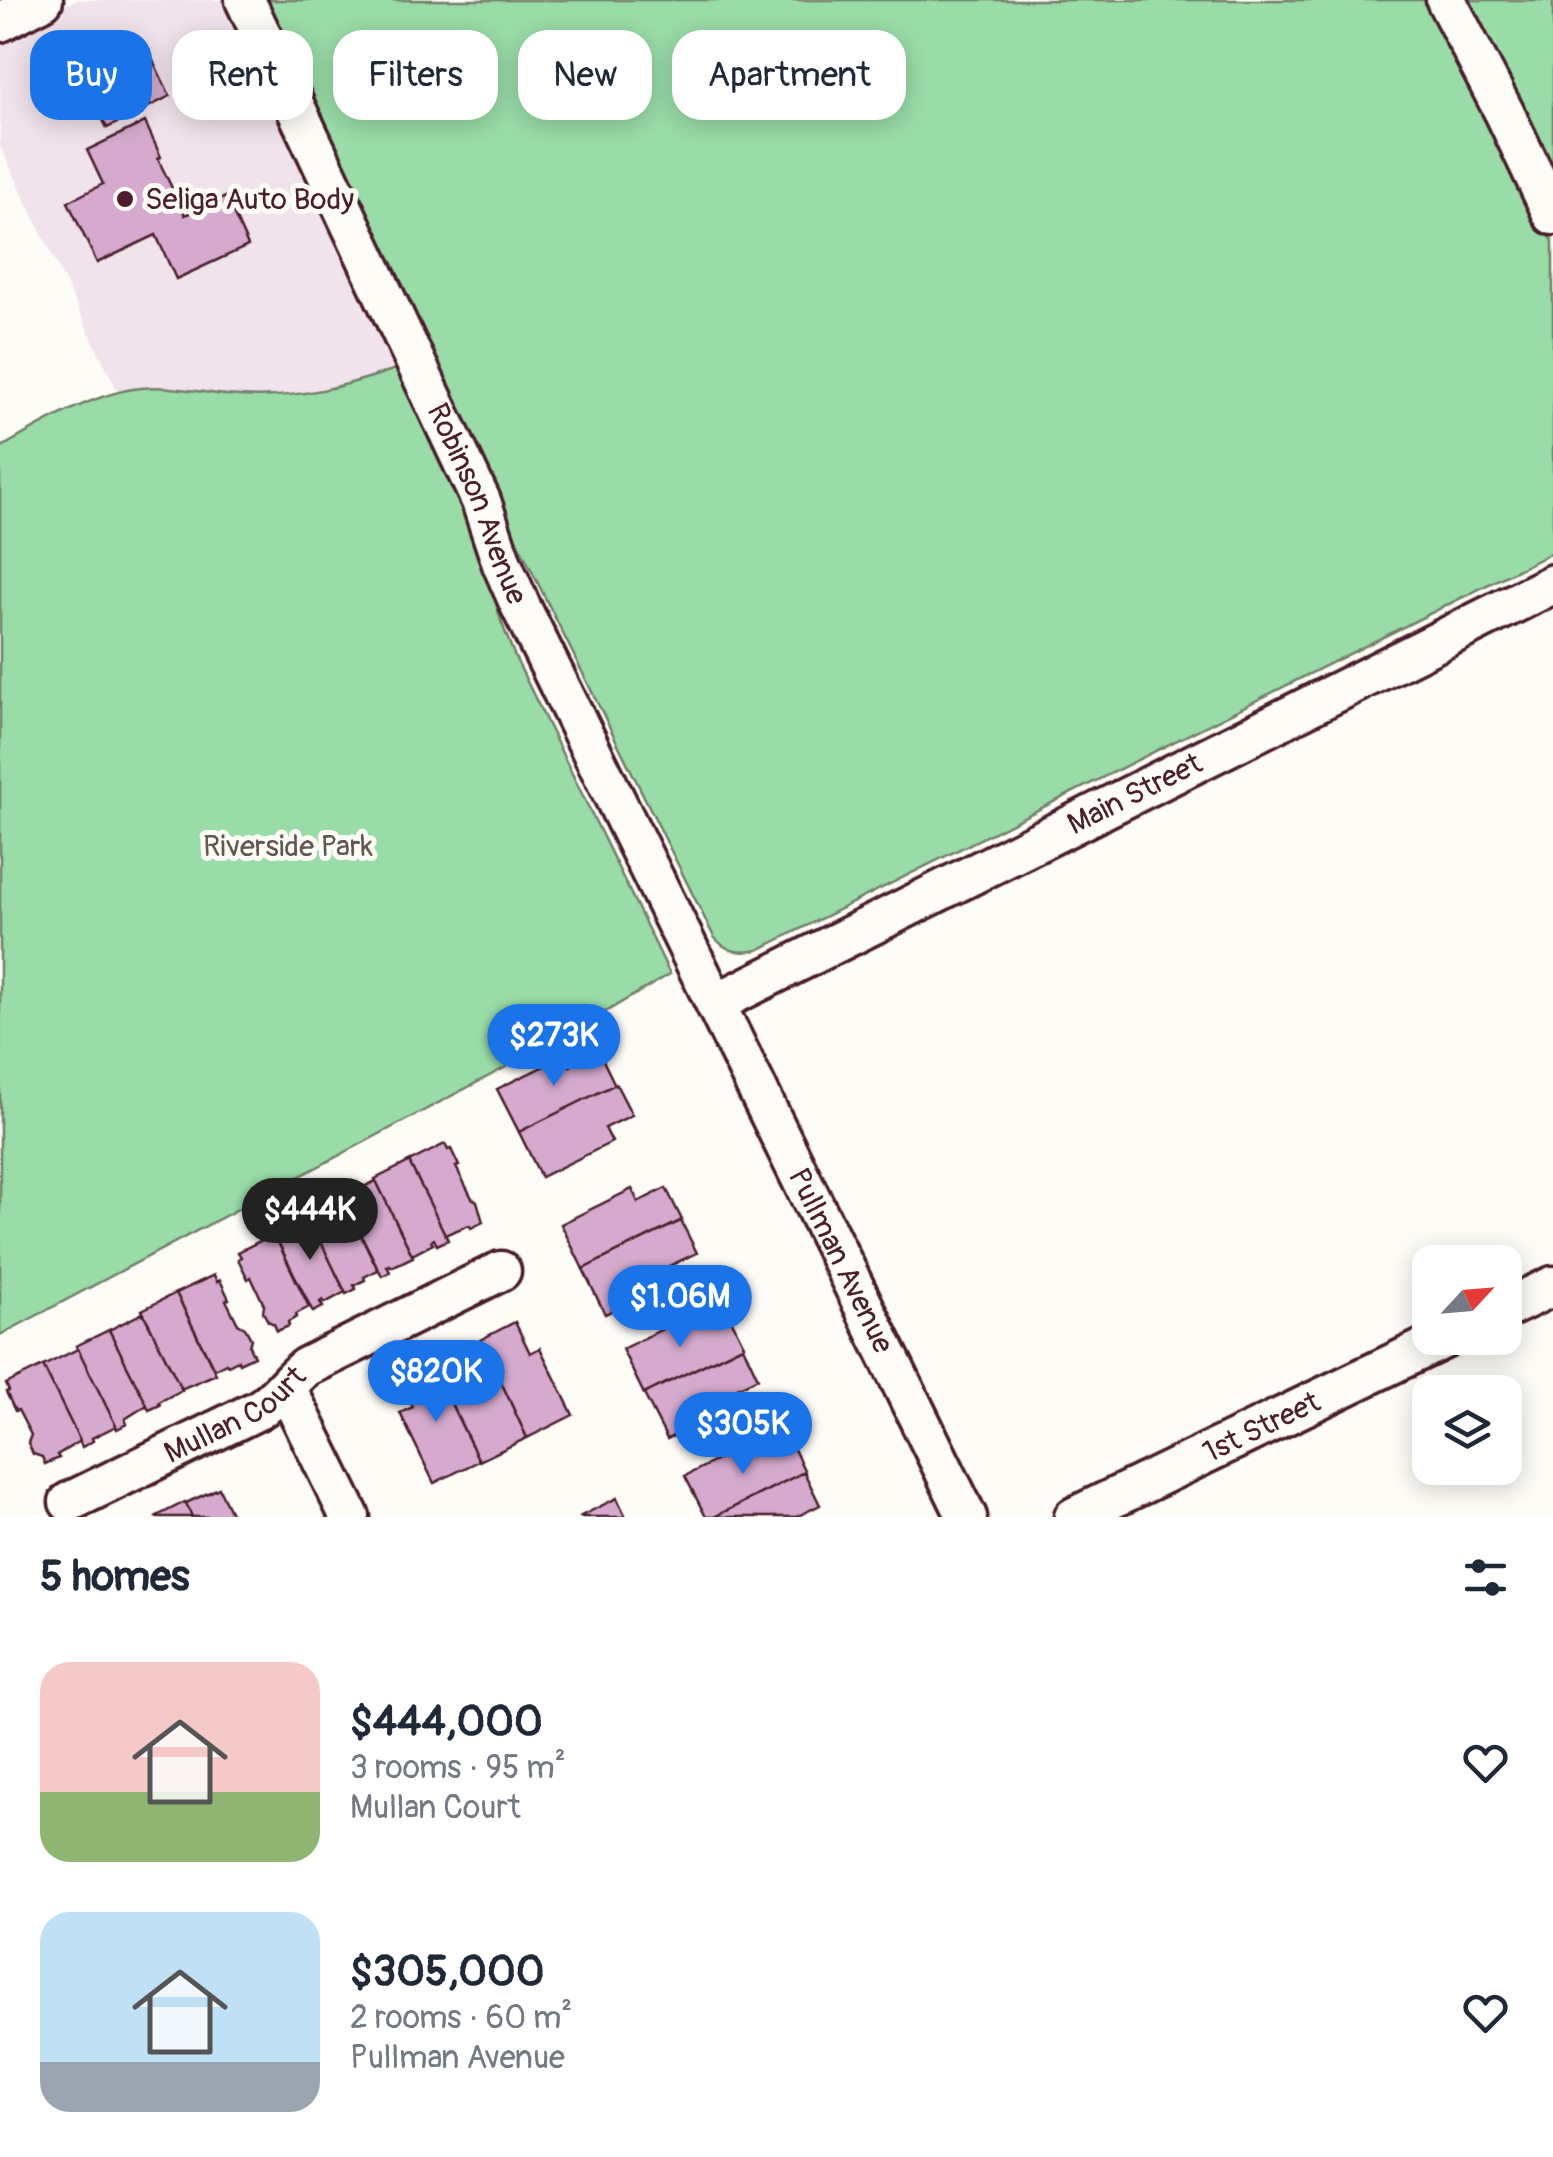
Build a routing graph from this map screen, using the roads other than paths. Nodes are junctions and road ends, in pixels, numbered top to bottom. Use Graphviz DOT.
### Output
graph roads {
  1 [pos="43,0"];
  2 [pos="245,0"];
  3 [pos="1446,0"];
  4 [pos="0,22"];
  5 [pos="1553,215"];
  6 [pos="1553,584"];
  7 [pos="716,1003"];
  8 [pos="501,1271"];
  9 [pos="1553,1286"];
  10 [pos="1522,1301"];
  11 [pos="1412,1354"];
  12 [pos="286,1387"];
  13 [pos="70,1502"];
  14 [pos="350,1517"];
  15 [pos="966,1517"];
  16 [pos="1074,1517"];
  1 -- 4 [label="street"];
  2 -- 7 [label="street, Robinson Avenue"];
  3 -- 5 [label="street"];
  6 -- 7 [label="street, Main Street"];
  7 -- 15 [label="street, Pullman Avenue"];
  8 -- 12 [label="street, Mullan Court"];
  9 -- 10 [label="street"];
  11 -- 16 [label="street, 1st Street"];
  12 -- 13 [label="street, Mullan Court"];
  12 -- 14 [label="street"];
}
